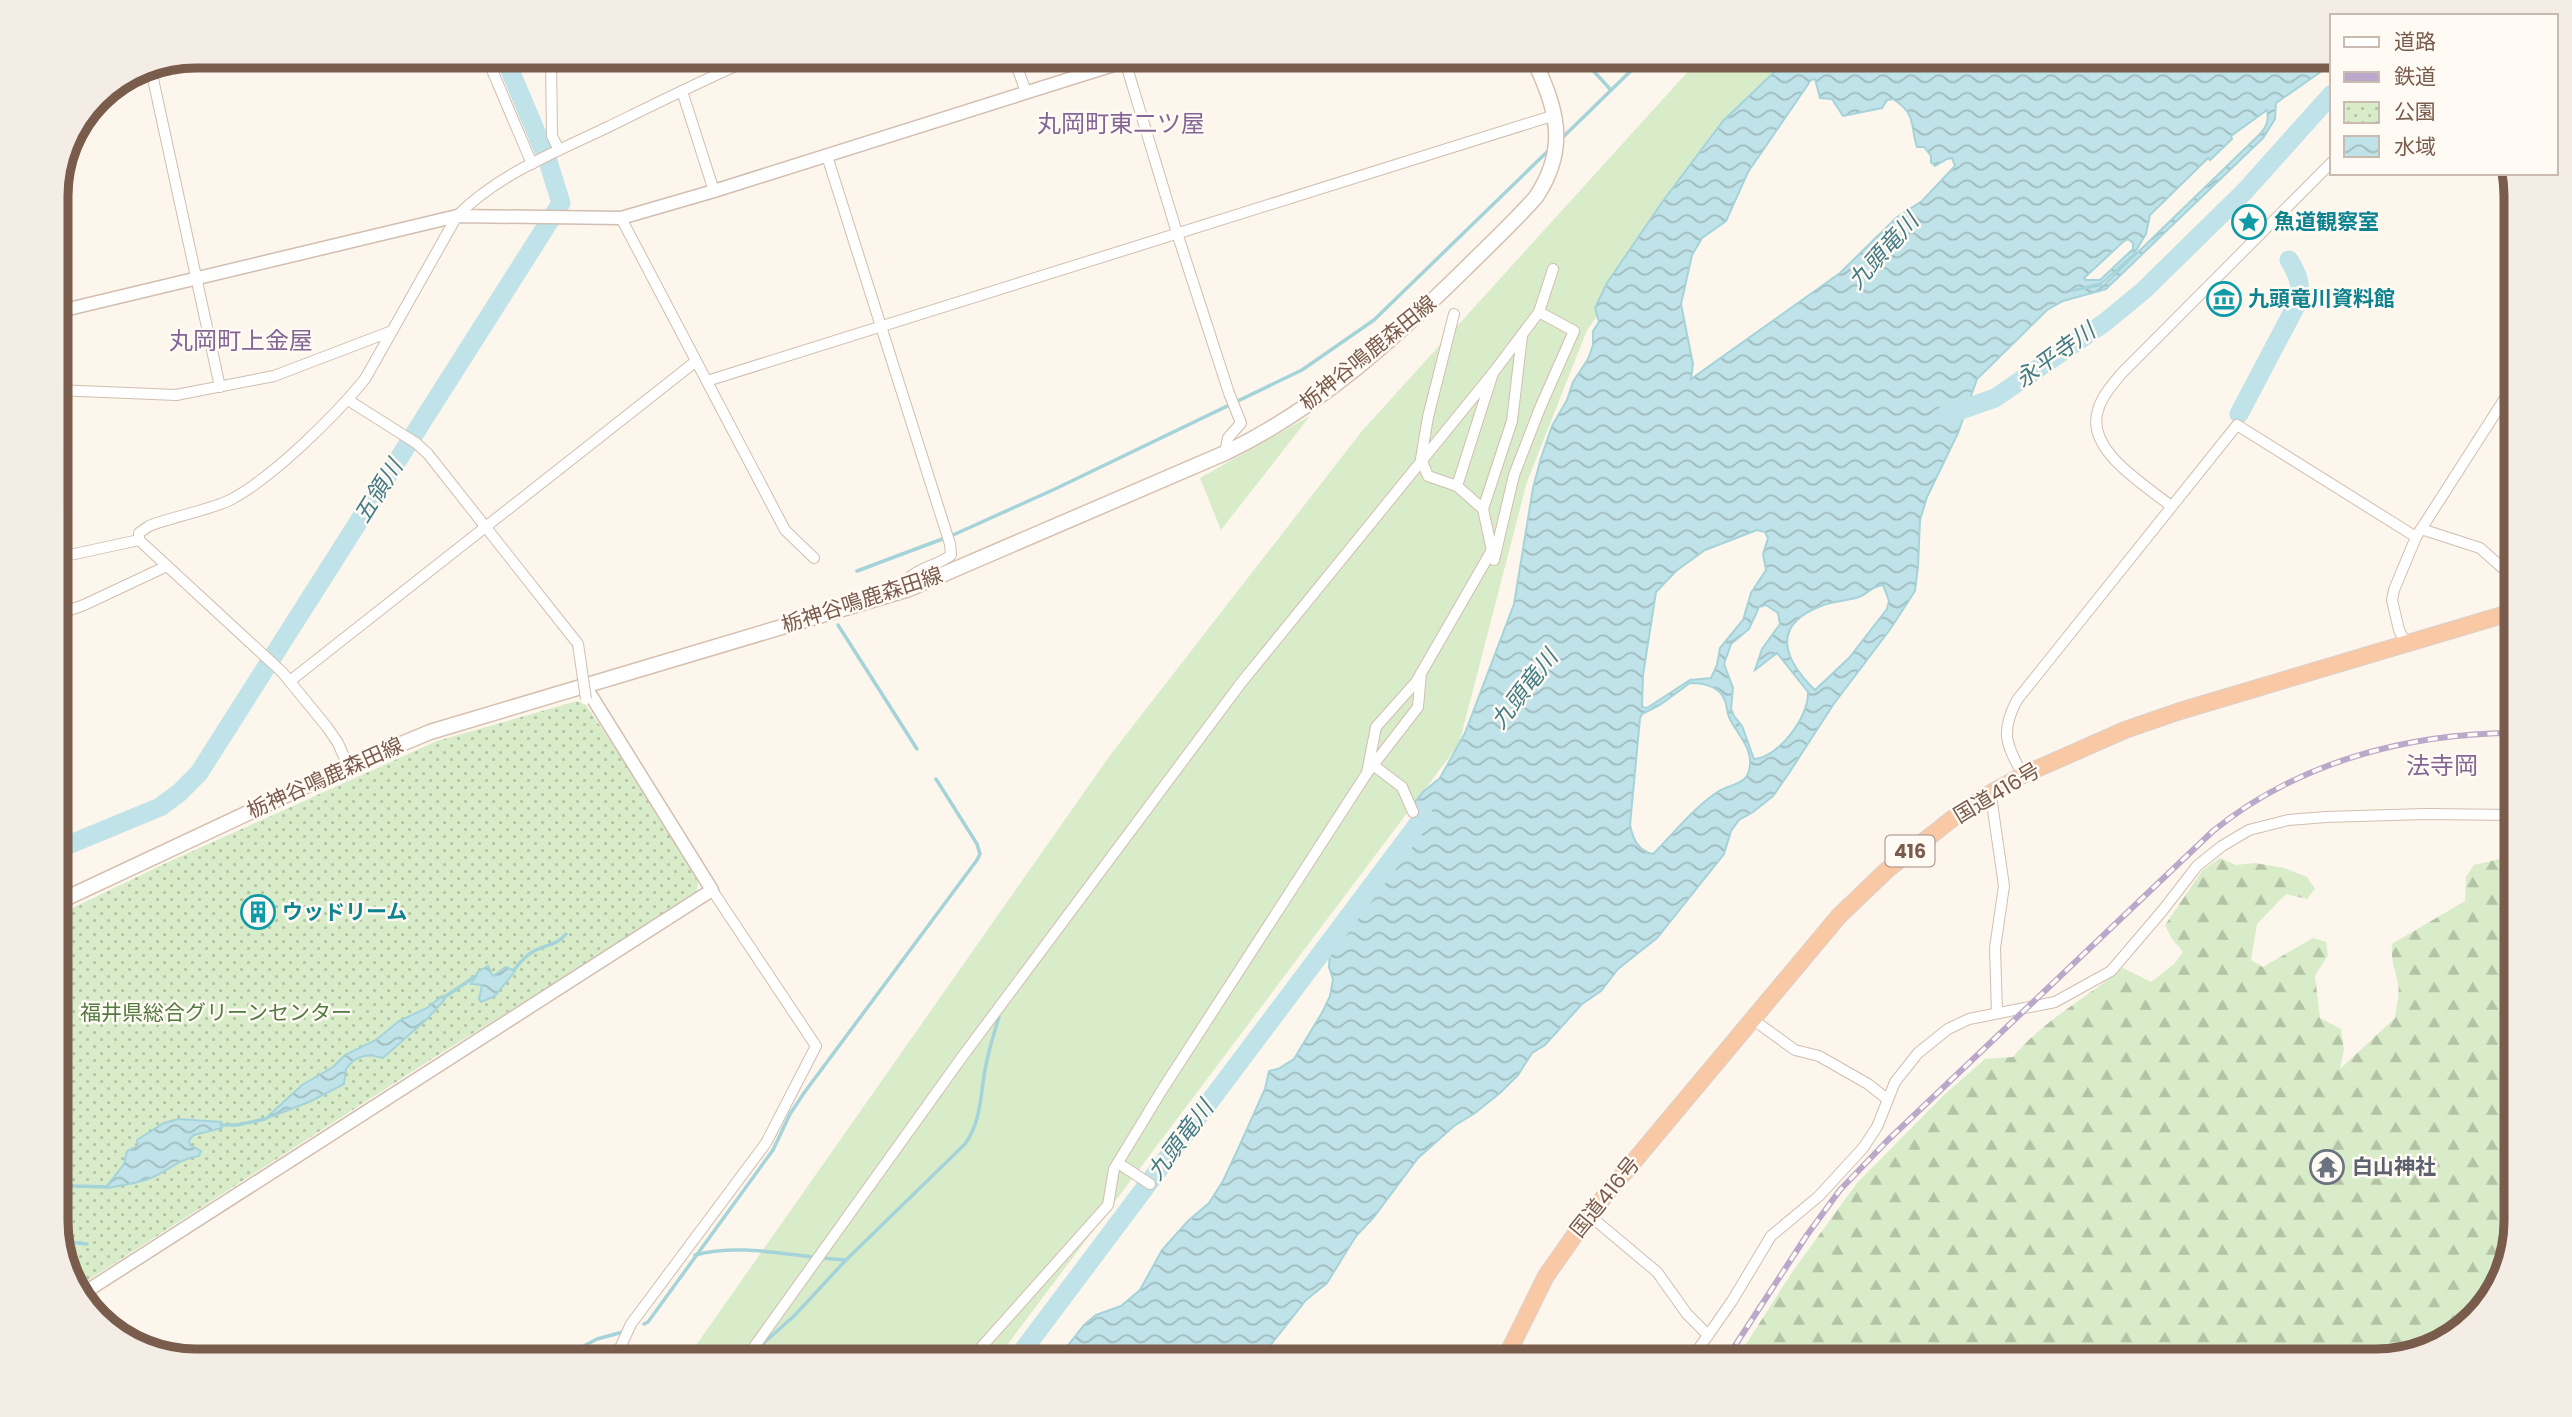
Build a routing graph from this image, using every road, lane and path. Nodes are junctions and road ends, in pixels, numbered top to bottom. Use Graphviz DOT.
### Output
graph roads {
  1 [pos="491,68"];
  2 [pos="551,68"];
  3 [pos="732,68"];
  4 [pos="1017,68"];
  5 [pos="1103,68"];
  6 [pos="1127,68"];
  7 [pos="1537,68"];
  8 [pos="152,76"];
  9 [pos="682,91"];
  10 [pos="1026,92"];
  11 [pos="1556,121"];
  12 [pos="559,150"];
  13 [pos="827,156"];
  14 [pos="532,164"];
  15 [pos="2330,164"];
  16 [pos="714,191"];
  17 [pos="457,216"];
  18 [pos="621,218"];
  19 [pos="1177,233"];
  20 [pos="1553,269"];
  21 [pos="196,280"];
  22 [pos="69,309"];
  23 [pos="1539,312"];
  24 [pos="1454,313"];
  25 [pos="879,327"];
  26 [pos="392,331"];
  27 [pos="1522,334"];
  28 [pos="695,362"];
  29 [pos="1493,373"];
  30 [pos="707,381"];
  31 [pos="220,387"];
  32 [pos="69,391"];
  33 [pos="348,400"];
  34 [pos="2503,401"];
  35 [pos="1225,453"];
  36 [pos="1421,459"];
  37 [pos="1457,486"];
  38 [pos="2171,506"];
  39 [pos="1483,509"];
  40 [pos="487,528"];
  41 [pos="2419,533"];
  42 [pos="139,540"];
  43 [pos="1492,550"];
  44 [pos="69,555"];
  45 [pos="814,558"];
  46 [pos="167,566"];
  47 [pos="2503,569"];
  48 [pos="909,589"];
  49 [pos="69,610"];
  50 [pos="2503,615"];
  51 [pos="2406,644"];
  52 [pos="1421,673"];
  53 [pos="290,681"];
  54 [pos="585,693"];
  55 [pos="348,766"];
  56 [pos="1370,769"];
  57 [pos="2022,775"];
  58 [pos="1987,795"];
  59 [pos="1413,813"];
  60 [pos="2504,815"];
  61 [pos="712,890"];
  62 [pos="69,897"];
  63 [pos="1997,1013"];
  64 [pos="1752,1019"];
  65 [pos="1887,1099"];
  66 [pos="1118,1163"];
  67 [pos="1150,1184"];
  68 [pos="1589,1215"];
  69 [pos="89,1290"];
  70 [pos="1708,1335"];
  71 [pos="620,1349"];
  72 [pos="753,1349"];
  73 [pos="980,1349"];
  74 [pos="1510,1349"];
  75 [pos="1698,1349"];
  1 -- 14 [label="street"];
  2 -- 12 [label="street"];
  3 -- 9 [label="street"];
  4 -- 10 [label="street"];
  5 -- 10 [label="street"];
  6 -- 19 [label="street"];
  7 -- 11 [label="main road, 栃神谷鳴鹿森田線"];
  8 -- 21 [label="street"];
  9 -- 12 [label="street"];
  9 -- 16 [label="street"];
  10 -- 13 [label="street"];
  11 -- 19 [label="street"];
  11 -- 35 [label="main road, 栃神谷鳴鹿森田線"];
  12 -- 14 [label="street"];
  13 -- 16 [label="street"];
  13 -- 25 [label="street"];
  14 -- 17 [label="street"];
  15 -- 38 [label="street"];
  16 -- 18 [label="street"];
  17 -- 18 [label="street"];
  17 -- 21 [label="street"];
  17 -- 26 [label="street"];
  18 -- 28 [label="street"];
  19 -- 25 [label="street"];
  19 -- 35 [label="street"];
  20 -- 23 [label="street"];
  21 -- 22 [label="street"];
  21 -- 31 [label="street"];
  23 -- 27 [label="street"];
  23 -- 43 [label="street"];
  24 -- 36 [label="street"];
  25 -- 30 [label="street"];
  25 -- 48 [label="street"];
  26 -- 31 [label="street"];
  26 -- 33 [label="street"];
  27 -- 29 [label="street"];
  27 -- 39 [label="street"];
  28 -- 30 [label="street"];
  28 -- 40 [label="street"];
  29 -- 36 [label="street"];
  29 -- 37 [label="street"];
  30 -- 45 [label="street"];
  31 -- 32 [label="street"];
  33 -- 40 [label="street"];
  33 -- 42 [label="street"];
  34 -- 41 [label="street"];
  35 -- 48 [label="main road, 栃神谷鳴鹿森田線"];
  36 -- 37 [label="street"];
  36 -- 72 [label="street"];
  37 -- 39 [label="street"];
  38 -- 41 [label="street"];
  38 -- 57 [label="street"];
  39 -- 43 [label="street"];
  40 -- 53 [label="street"];
  40 -- 54 [label="street, bridge"];
  41 -- 47 [label="street"];
  41 -- 51 [label="street"];
  42 -- 44 [label="street"];
  42 -- 46 [label="street"];
  43 -- 52 [label="street"];
  46 -- 49 [label="street"];
  46 -- 53 [label="street"];
  48 -- 54 [label="main road, 栃神谷鳴鹿森田線"];
  50 -- 51 [label="highway, 国道416号 / 416"];
  51 -- 57 [label="highway, 国道416号 / 416"];
  52 -- 56 [label="street"];
  52 -- 56 [label="street"];
  53 -- 55 [label="street"];
  54 -- 55 [label="main road, 栃神谷鳴鹿森田線"];
  54 -- 61 [label="street"];
  55 -- 62 [label="main road, 栃神谷鳴鹿森田線"];
  56 -- 59 [label="street"];
  56 -- 66 [label="street"];
  57 -- 58 [label="highway, 国道416号 / 416"];
  58 -- 63 [label="street"];
  58 -- 64 [label="highway, 国道416号 / 416"];
  60 -- 63 [label="street"];
  61 -- 69 [label="street"];
  61 -- 71 [label="street"];
  63 -- 65 [label="street"];
  64 -- 65 [label="street"];
  64 -- 68 [label="highway, 国道416号 / 416"];
  65 -- 70 [label="street"];
  66 -- 67 [label="street"];
  66 -- 73 [label="street"];
  68 -- 70 [label="street"];
  68 -- 74 [label="highway, 国道416号 / 416"];
  70 -- 75 [label="street"];
}
